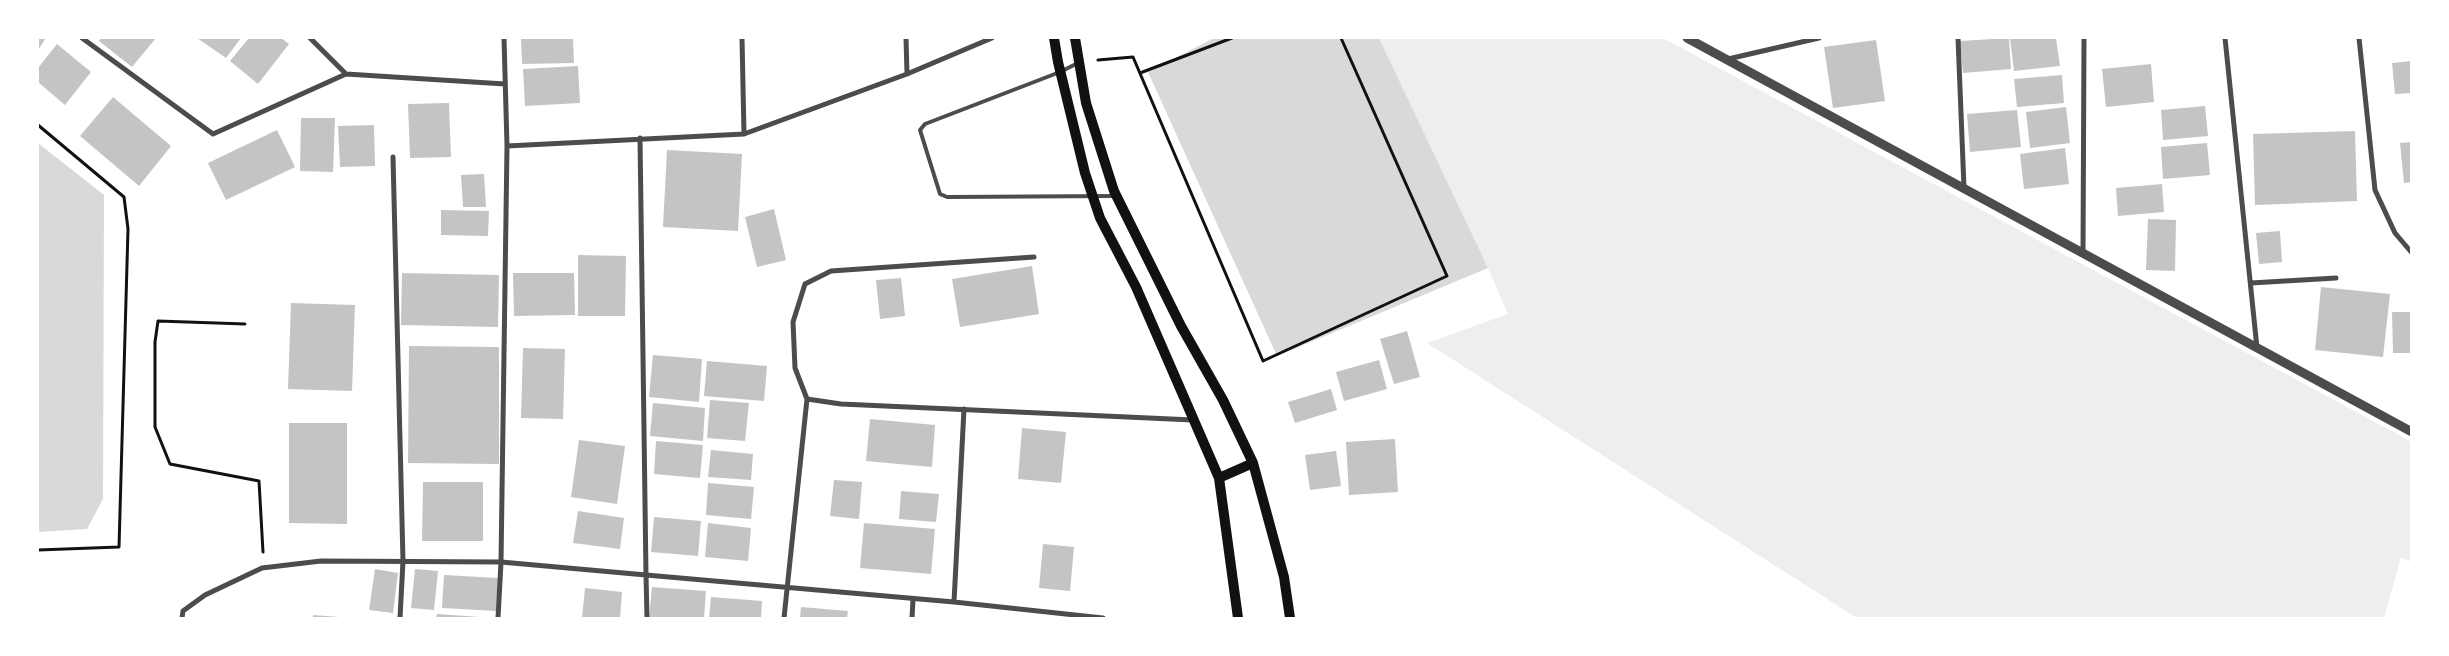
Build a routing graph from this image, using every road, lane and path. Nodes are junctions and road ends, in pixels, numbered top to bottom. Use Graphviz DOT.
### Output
graph roads {
  1 [pos="82,38"];
  2 [pos="310,38"];
  3 [pos="504,38"];
  4 [pos="742,38"];
  5 [pos="906,38"];
  6 [pos="992,38"];
  7 [pos="1054,38"];
  8 [pos="1075,38"];
  9 [pos="1232,38"];
  10 [pos="1341,38"];
  11 [pos="1688,38"];
  12 [pos="1819,38"];
  13 [pos="1958,38"];
  14 [pos="2084,38"];
  15 [pos="2225,38"];
  16 [pos="2359,38"];
  17 [pos="1727,59"];
  18 [pos="1078,63"];
  19 [pos="1060,72"];
  20 [pos="346,74"];
  21 [pos="907,74"];
  22 [pos="1140,74"];
  23 [pos="505,84"];
  24 [pos="38,124"];
  25 [pos="744,134"];
  26 [pos="640,138"];
  27 [pos="507,146"];
  28 [pos="393,157"];
  29 [pos="1964,188"];
  30 [pos="1117,196"];
  31 [pos="1093,197"];
  32 [pos="2083,253"];
  33 [pos="2412,253"];
  34 [pos="1034,257"];
  35 [pos="2336,278"];
  36 [pos="2250,283"];
  37 [pos="245,324"];
  38 [pos="2258,348"];
  39 [pos="807,399"];
  40 [pos="964,409"];
  41 [pos="1193,420"];
  42 [pos="2412,432"];
  43 [pos="1253,464"];
  44 [pos="1219,478"];
  45 [pos="38,550"];
  46 [pos="403,562"];
  47 [pos="501,562"];
  48 [pos="262,568"];
  49 [pos="646,575"];
  50 [pos="786,587"];
  51 [pos="913,599"];
  52 [pos="954,602"];
  53 [pos="1044,612"];
  54 [pos="182,618"];
  55 [pos="400,618"];
  56 [pos="498,618"];
  57 [pos="646,618"];
  58 [pos="784,618"];
  59 [pos="912,618"];
  60 [pos="1043,618"];
  61 [pos="1104,618"];
  62 [pos="1238,618"];
  63 [pos="1290,618"];
  1 -- 20 [label="street"];
  2 -- 20 [label="street"];
  3 -- 23 [label="street"];
  4 -- 25 [label="street"];
  5 -- 21 [label="street"];
  6 -- 21 [label="street"];
  7 -- 19 [label="main road"];
  8 -- 18 [label="main road"];
  9 -- 22 [label="path"];
  10 -- 22 [label="path"];
  11 -- 17 [label="street"];
  12 -- 17 [label="street"];
  13 -- 29 [label="street"];
  14 -- 32 [label="street"];
  15 -- 36 [label="street"];
  16 -- 33 [label="street"];
  17 -- 29 [label="street"];
  18 -- 19 [label="lane"];
  18 -- 22 [label="path"];
  18 -- 30 [label="main road"];
  19 -- 31 [label="main road"];
  19 -- 31 [label="lane"];
  20 -- 23 [label="street"];
  21 -- 25 [label="street"];
  23 -- 27 [label="street"];
  24 -- 45 [label="path"];
  25 -- 26 [label="street"];
  26 -- 27 [label="street"];
  26 -- 49 [label="street"];
  27 -- 47 [label="street"];
  28 -- 46 [label="street"];
  29 -- 32 [label="street"];
  30 -- 31 [label="lane"];
  30 -- 43 [label="main road"];
  31 -- 41 [label="main road"];
  32 -- 38 [label="street"];
  34 -- 39 [label="street"];
  35 -- 36 [label="street"];
  36 -- 38 [label="street"];
  37 -- 48 [label="path"];
  38 -- 42 [label="street"];
  39 -- 40 [label="street"];
  39 -- 50 [label="street"];
  40 -- 41 [label="street"];
  40 -- 52 [label="street"];
  41 -- 44 [label="main road"];
  43 -- 44 [label="main road"];
  43 -- 63 [label="main road"];
  44 -- 62 [label="main road"];
  46 -- 47 [label="street"];
  46 -- 48 [label="street"];
  46 -- 55 [label="street"];
  47 -- 49 [label="street"];
  47 -- 56 [label="street"];
  48 -- 54 [label="street"];
  49 -- 50 [label="street"];
  49 -- 57 [label="street"];
  50 -- 51 [label="street"];
  50 -- 58 [label="street"];
  51 -- 52 [label="street"];
  51 -- 59 [label="street"];
  52 -- 53 [label="street"];
  53 -- 60 [label="street"];
  53 -- 61 [label="street"];
}
